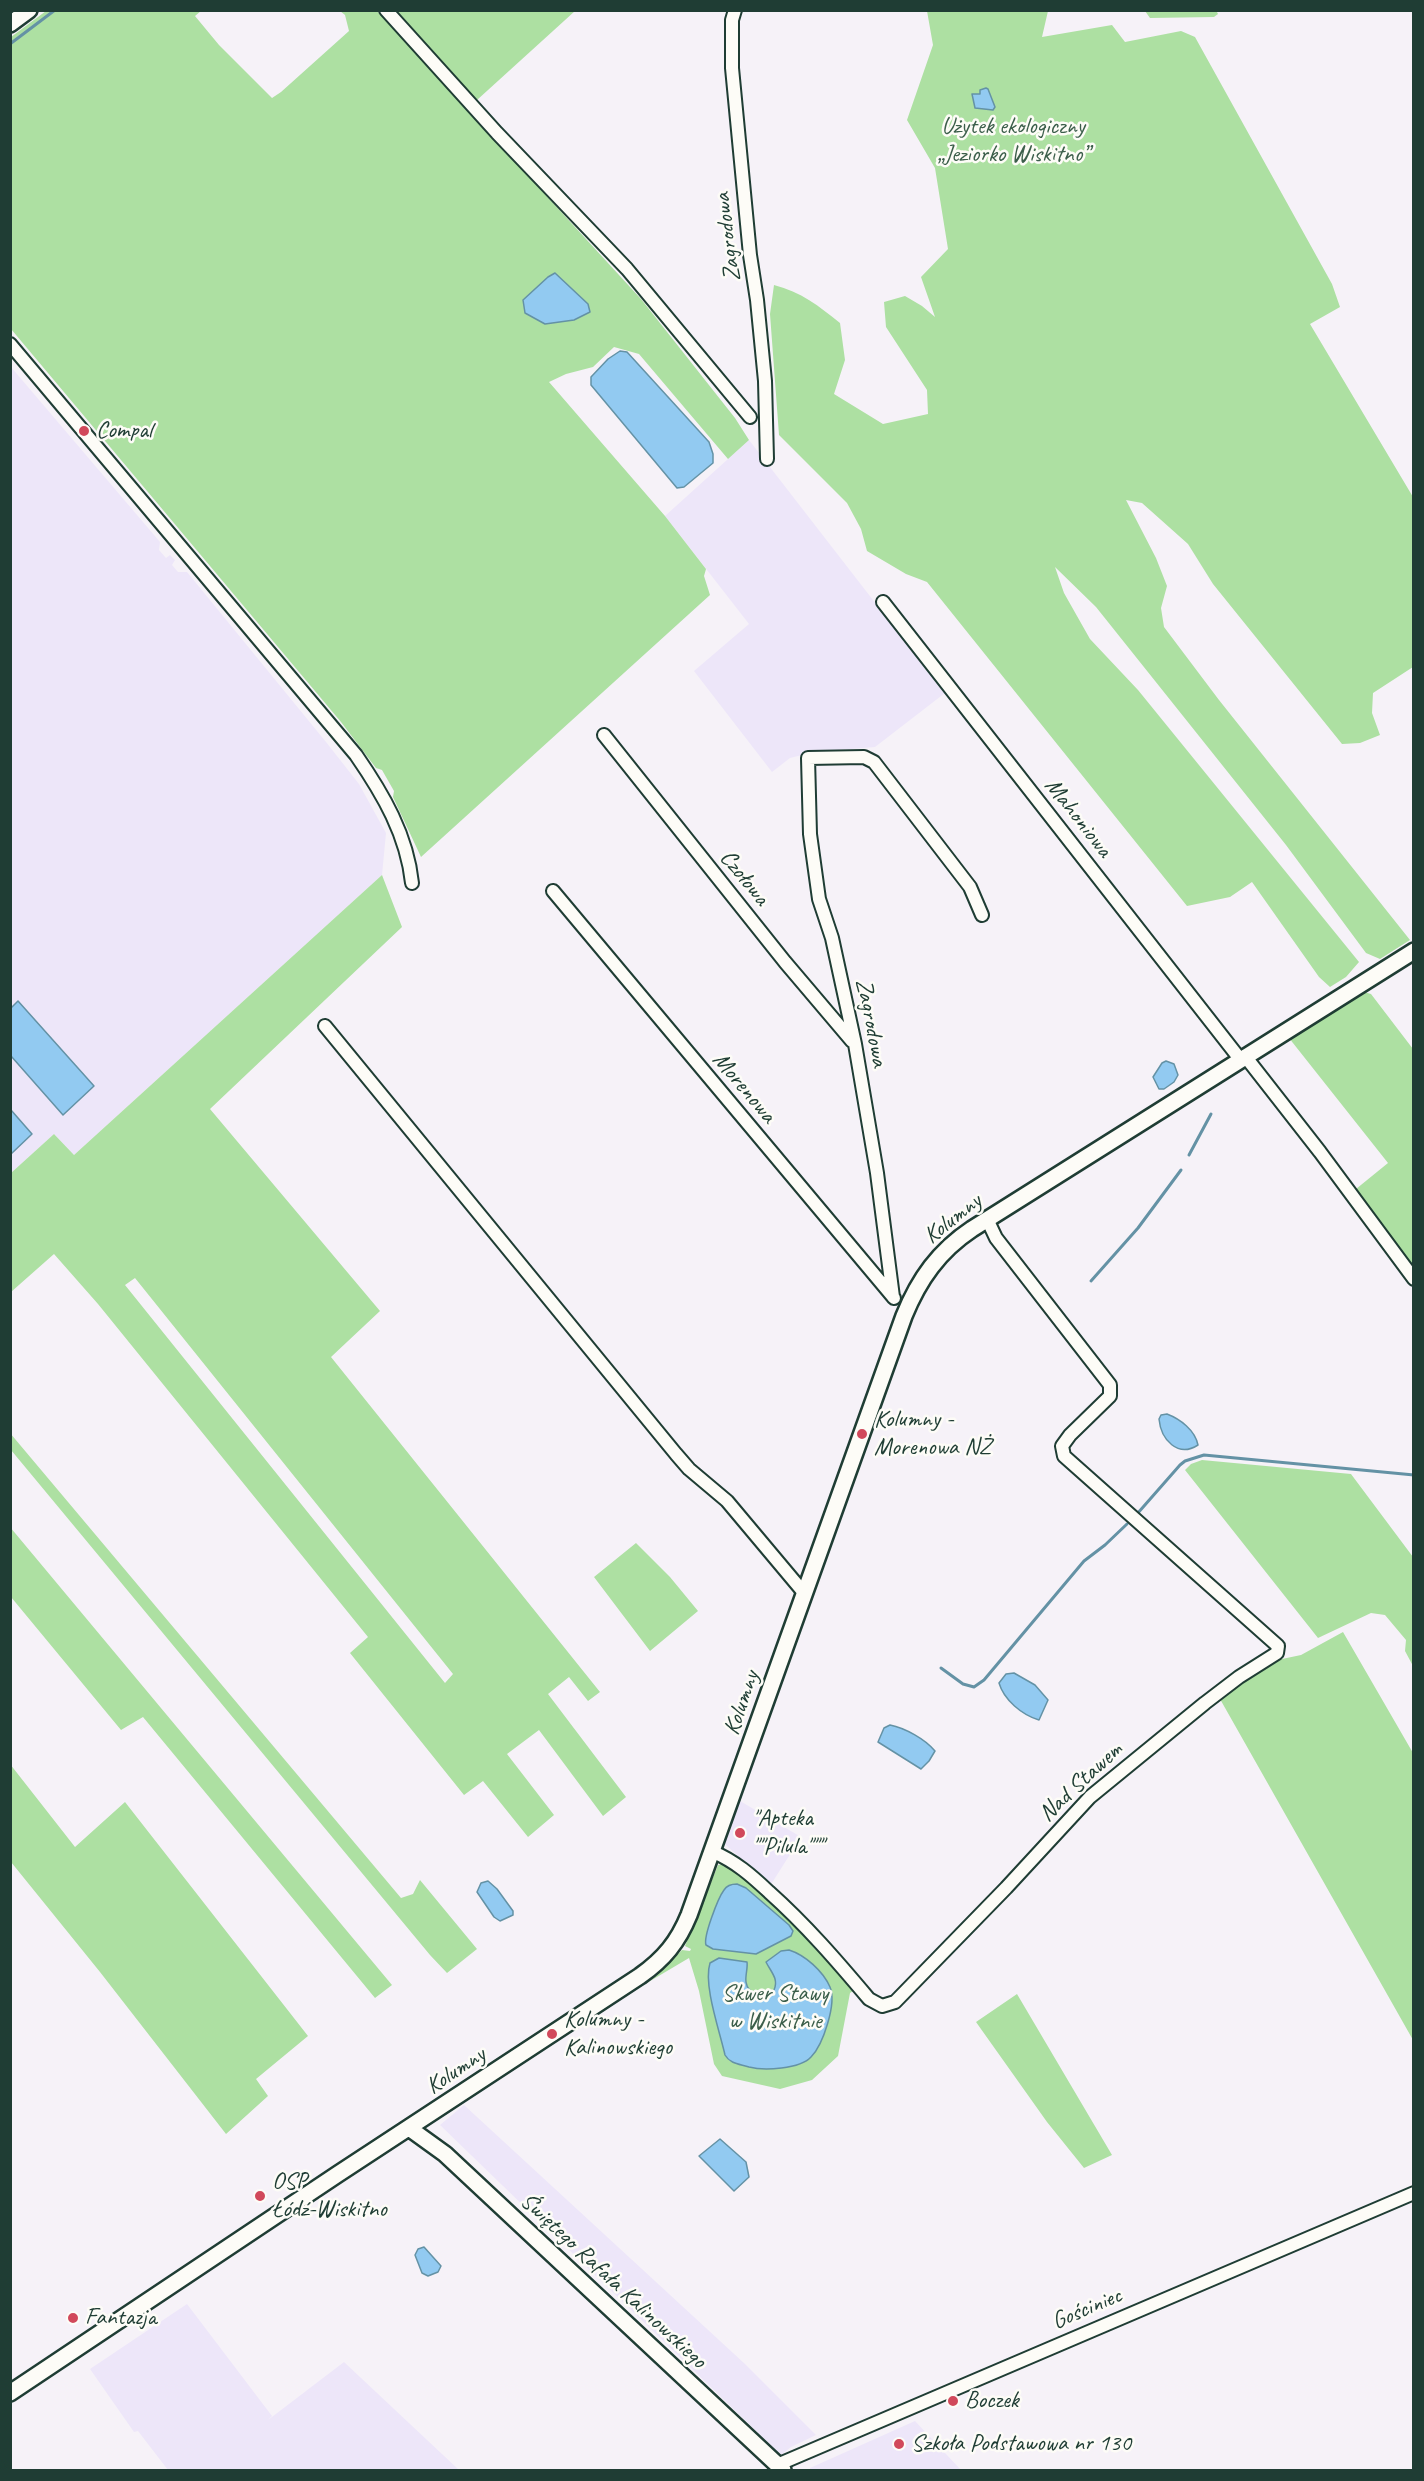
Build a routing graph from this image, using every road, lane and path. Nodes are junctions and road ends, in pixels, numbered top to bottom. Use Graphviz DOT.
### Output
graph roads {
  1 [pos="29,10"];
  2 [pos="386,10"];
  3 [pos="735,10"];
  4 [pos="10,24"];
  5 [pos="10,344"];
  6 [pos="750,417"];
  7 [pos="767,459"];
  8 [pos="883,602"];
  9 [pos="604,735"];
  10 [pos="412,883"];
  11 [pos="553,891"];
  12 [pos="982,915"];
  13 [pos="1413,951"];
  14 [pos="325,1026"];
  15 [pos="855,1044"];
  16 [pos="1243,1058"];
  17 [pos="987,1219"];
  18 [pos="1413,1279"];
  19 [pos="893,1297"];
  20 [pos="908,1306"];
  21 [pos="805,1594"];
  22 [pos="713,1852"];
  23 [pos="409,2128"];
  24 [pos="1413,2193"];
  25 [pos="10,2393"];
  26 [pos="780,2468"];
  1 -- 4 [label="street"];
  2 -- 6 [label="street"];
  3 -- 7 [label="street, Zagrodowa"];
  5 -- 10 [label="street"];
  8 -- 16 [label="street, Mahoniowa"];
  9 -- 15 [label="street, Czołowa"];
  11 -- 19 [label="street, Morenowa"];
  12 -- 15 [label="street, Zagrodowa"];
  13 -- 16 [label="street, Kolumny"];
  14 -- 21 [label="street"];
  15 -- 19 [label="street, Zagrodowa"];
  16 -- 17 [label="street, Kolumny"];
  16 -- 18 [label="street, Mahoniowa"];
  17 -- 20 [label="street, Kolumny"];
  17 -- 22 [label="street, Nad Stawem"];
  19 -- 20 [label="street, Morenowa"];
  20 -- 21 [label="street, Kolumny"];
  21 -- 22 [label="street, Kolumny"];
  22 -- 23 [label="street, Kolumny"];
  23 -- 25 [label="street, Kolumny"];
  23 -- 26 [label="street, Świętego Rafała Kalinowskiego"];
  24 -- 26 [label="street, Gościniec"];
}
